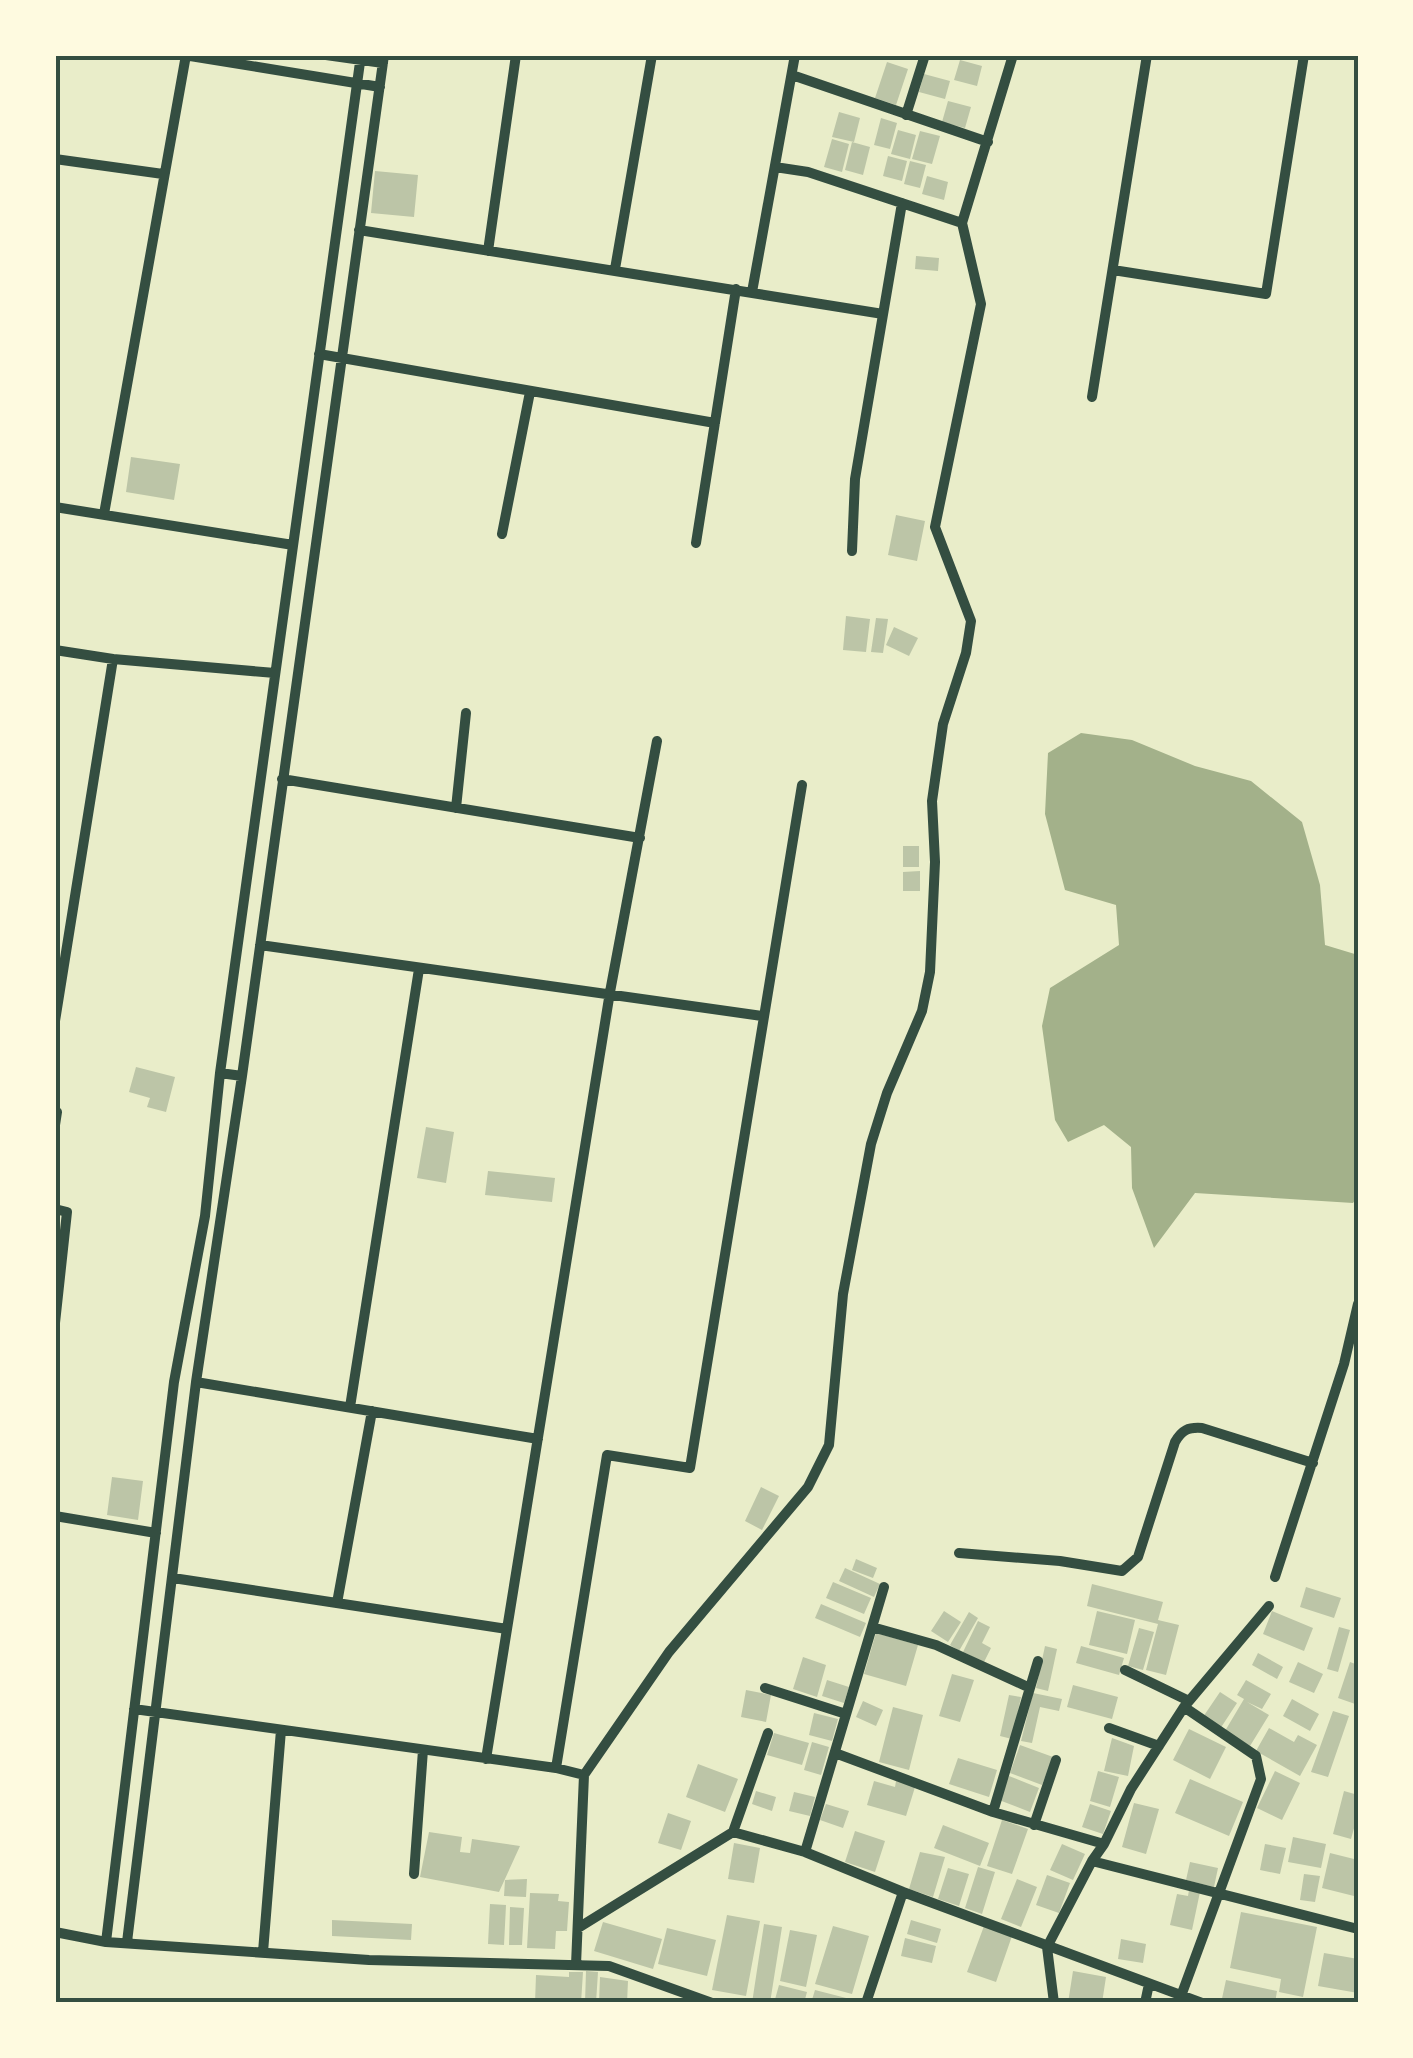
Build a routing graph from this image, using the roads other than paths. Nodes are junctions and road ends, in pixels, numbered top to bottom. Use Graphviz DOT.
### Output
graph roads {
  1 [pos="185,55"];
  2 [pos="326,55"];
  3 [pos="516,55"];
  4 [pos="652,55"];
  5 [pos="795,55"];
  6 [pos="926,55"];
  7 [pos="1012,55"];
  8 [pos="1147,55"];
  9 [pos="1304,55"];
  10 [pos="361,57"];
  11 [pos="384,59"];
  12 [pos="792,75"];
  13 [pos="357,84"];
  14 [pos="380,87"];
  15 [pos="906,115"];
  16 [pos="988,142"];
  17 [pos="55,159"];
  18 [pos="775,167"];
  19 [pos="163,174"];
  20 [pos="902,203"];
  21 [pos="962,222"];
  22 [pos="359,230"];
  23 [pos="488,252"];
  24 [pos="615,268"];
  25 [pos="1113,270"];
  26 [pos="736,289"];
  27 [pos="752,292"];
  28 [pos="884,314"];
  29 [pos="319,354"];
  30 [pos="342,357"];
  31 [pos="530,392"];
  32 [pos="1092,397"];
  33 [pos="715,424"];
  34 [pos="55,507"];
  35 [pos="104,514"];
  36 [pos="502,534"];
  37 [pos="696,543"];
  38 [pos="293,545"];
  39 [pos="852,551"];
  40 [pos="55,650"];
  41 [pos="113,660"];
  42 [pos="275,673"];
  43 [pos="466,713"];
  44 [pos="657,741"];
  45 [pos="282,779"];
  46 [pos="802,785"];
  47 [pos="456,808"];
  48 [pos="640,838"];
  49 [pos="260,945"];
  50 [pos="419,969"];
  51 [pos="610,992"];
  52 [pos="762,1016"];
  53 [pos="55,1021"];
  54 [pos="220,1073"];
  55 [pos="242,1076"];
  56 [pos="57,1112"];
  57 [pos="55,1125"];
  58 [pos="55,1209"];
  59 [pos="204,1216"];
  60 [pos="220,1218"];
  61 [pos="1358,1304"];
  62 [pos="55,1322"];
  63 [pos="1344,1364"];
  64 [pos="1358,1368"];
  65 [pos="196,1382"];
  66 [pos="350,1408"];
  67 [pos="372,1411"];
  68 [pos="538,1438"];
  69 [pos="1313,1463"];
  70 [pos="55,1516"];
  71 [pos="156,1532"];
  72 [pos="959,1553"];
  73 [pos="1275,1577"];
  74 [pos="173,1578"];
  75 [pos="884,1587"];
  76 [pos="338,1604"];
  77 [pos="1269,1606"];
  78 [pos="872,1627"];
  79 [pos="507,1630"];
  80 [pos="1038,1661"];
  81 [pos="1125,1670"];
  82 [pos="766,1688"];
  83 [pos="1030,1688"];
  84 [pos="1187,1704"];
  85 [pos="134,1709"];
  86 [pos="156,1712"];
  87 [pos="846,1714"];
  88 [pos="1110,1728"];
  89 [pos="282,1730"];
  90 [pos="768,1733"];
  91 [pos="1159,1746"];
  92 [pos="423,1750"];
  93 [pos="835,1753"];
  94 [pos="486,1759"];
  95 [pos="1056,1760"];
  96 [pos="556,1768"];
  97 [pos="584,1775"];
  98 [pos="993,1812"];
  99 [pos="1034,1825"];
  100 [pos="733,1832"];
  101 [pos="1104,1844"];
  102 [pos="805,1852"];
  103 [pos="1092,1861"];
  104 [pos="414,1874"];
  105 [pos="903,1892"];
  106 [pos="1220,1894"];
  107 [pos="578,1928"];
  108 [pos="1358,1929"];
  109 [pos="55,1932"];
  110 [pos="106,1942"];
  111 [pos="127,1942"];
  112 [pos="1047,1947"];
  113 [pos="263,1952"];
  114 [pos="576,1964"];
  115 [pos="1148,1984"];
  116 [pos="1181,1996"];
  117 [pos="712,2003"];
  118 [pos="866,2003"];
  119 [pos="1054,2003"];
  120 [pos="1145,2003"];
  121 [pos="1202,2003"];
  1 -- 13 [label="street"];
  1 -- 19 [label="street"];
  2 -- 10 [label="street"];
  3 -- 23 [label="street"];
  4 -- 24 [label="street"];
  5 -- 12 [label="street"];
  6 -- 15 [label="street"];
  7 -- 16 [label="street"];
  8 -- 25 [label="street"];
  9 -- 25 [label="street"];
  10 -- 11 [label="street"];
  10 -- 13 [label="street"];
  11 -- 14 [label="street"];
  12 -- 15 [label="street"];
  12 -- 18 [label="street"];
  13 -- 14 [label="street"];
  13 -- 29 [label="street"];
  14 -- 22 [label="street"];
  15 -- 16 [label="street"];
  16 -- 21 [label="street"];
  17 -- 19 [label="street"];
  18 -- 20 [label="street"];
  18 -- 27 [label="street"];
  19 -- 35 [label="street"];
  20 -- 21 [label="street"];
  20 -- 28 [label="street"];
  21 -- 97 [label="street"];
  22 -- 23 [label="street"];
  22 -- 30 [label="street"];
  23 -- 24 [label="street"];
  24 -- 26 [label="street"];
  25 -- 32 [label="street"];
  26 -- 27 [label="street"];
  26 -- 33 [label="street"];
  27 -- 28 [label="street"];
  28 -- 39 [label="street"];
  29 -- 30 [label="street"];
  29 -- 38 [label="street"];
  30 -- 31 [label="street"];
  30 -- 45 [label="street"];
  31 -- 33 [label="street"];
  31 -- 36 [label="street"];
  33 -- 37 [label="street"];
  34 -- 35 [label="street"];
  35 -- 38 [label="street"];
  38 -- 42 [label="street"];
  40 -- 41 [label="street"];
  41 -- 42 [label="street"];
  41 -- 53 [label="street"];
  42 -- 54 [label="street"];
  43 -- 47 [label="street"];
  44 -- 48 [label="street"];
  45 -- 47 [label="street"];
  45 -- 49 [label="street"];
  46 -- 52 [label="street"];
  47 -- 48 [label="street"];
  48 -- 51 [label="street"];
  49 -- 50 [label="street"];
  49 -- 55 [label="street"];
  50 -- 51 [label="street"];
  50 -- 66 [label="street"];
  51 -- 52 [label="street"];
  51 -- 68 [label="street"];
  52 -- 96 [label="street"];
  54 -- 55 [label="street"];
  54 -- 59 [label="street"];
  55 -- 60 [label="street"];
  56 -- 57 [label="street"];
  58 -- 62 [label="street"];
  59 -- 60 [label="street"];
  59 -- 71 [label="street"];
  60 -- 65 [label="street"];
  61 -- 63 [label="street"];
  63 -- 64 [label="street"];
  63 -- 69 [label="street"];
  65 -- 66 [label="street"];
  65 -- 74 [label="street"];
  66 -- 67 [label="street"];
  67 -- 68 [label="street"];
  67 -- 76 [label="street"];
  68 -- 79 [label="street"];
  69 -- 72 [label="street"];
  69 -- 73 [label="street"];
  70 -- 71 [label="street"];
  71 -- 85 [label="street"];
  74 -- 76 [label="street"];
  74 -- 86 [label="street"];
  75 -- 78 [label="street"];
  76 -- 79 [label="street"];
  77 -- 84 [label="street"];
  78 -- 83 [label="street"];
  78 -- 87 [label="street"];
  79 -- 94 [label="street"];
  80 -- 83 [label="street"];
  81 -- 84 [label="street"];
  82 -- 87 [label="street"];
  83 -- 98 [label="street"];
  84 -- 91 [label="street"];
  84 -- 106 [label="street"];
  85 -- 86 [label="street"];
  85 -- 110 [label="street"];
  86 -- 89 [label="street"];
  86 -- 111 [label="street"];
  87 -- 93 [label="street"];
  88 -- 91 [label="street"];
  89 -- 92 [label="street"];
  89 -- 113 [label="street"];
  90 -- 100 [label="street"];
  91 -- 101 [label="street"];
  92 -- 94 [label="street"];
  92 -- 104 [label="street"];
  93 -- 98 [label="street"];
  93 -- 102 [label="street"];
  94 -- 96 [label="street"];
  95 -- 99 [label="street"];
  96 -- 97 [label="street"];
  97 -- 107 [label="street"];
  98 -- 99 [label="street"];
  99 -- 101 [label="street"];
  100 -- 102 [label="street"];
  100 -- 107 [label="street"];
  101 -- 103 [label="street"];
  102 -- 105 [label="street"];
  103 -- 106 [label="street"];
  103 -- 112 [label="street"];
  105 -- 112 [label="street"];
  105 -- 118 [label="street"];
  106 -- 108 [label="street"];
  106 -- 116 [label="street"];
  107 -- 114 [label="street"];
  109 -- 110 [label="street"];
  110 -- 111 [label="street"];
  111 -- 113 [label="street"];
  112 -- 115 [label="street"];
  112 -- 119 [label="street"];
  113 -- 114 [label="street"];
  114 -- 117 [label="street"];
  115 -- 116 [label="street"];
  115 -- 120 [label="street"];
  116 -- 121 [label="street"];
}
